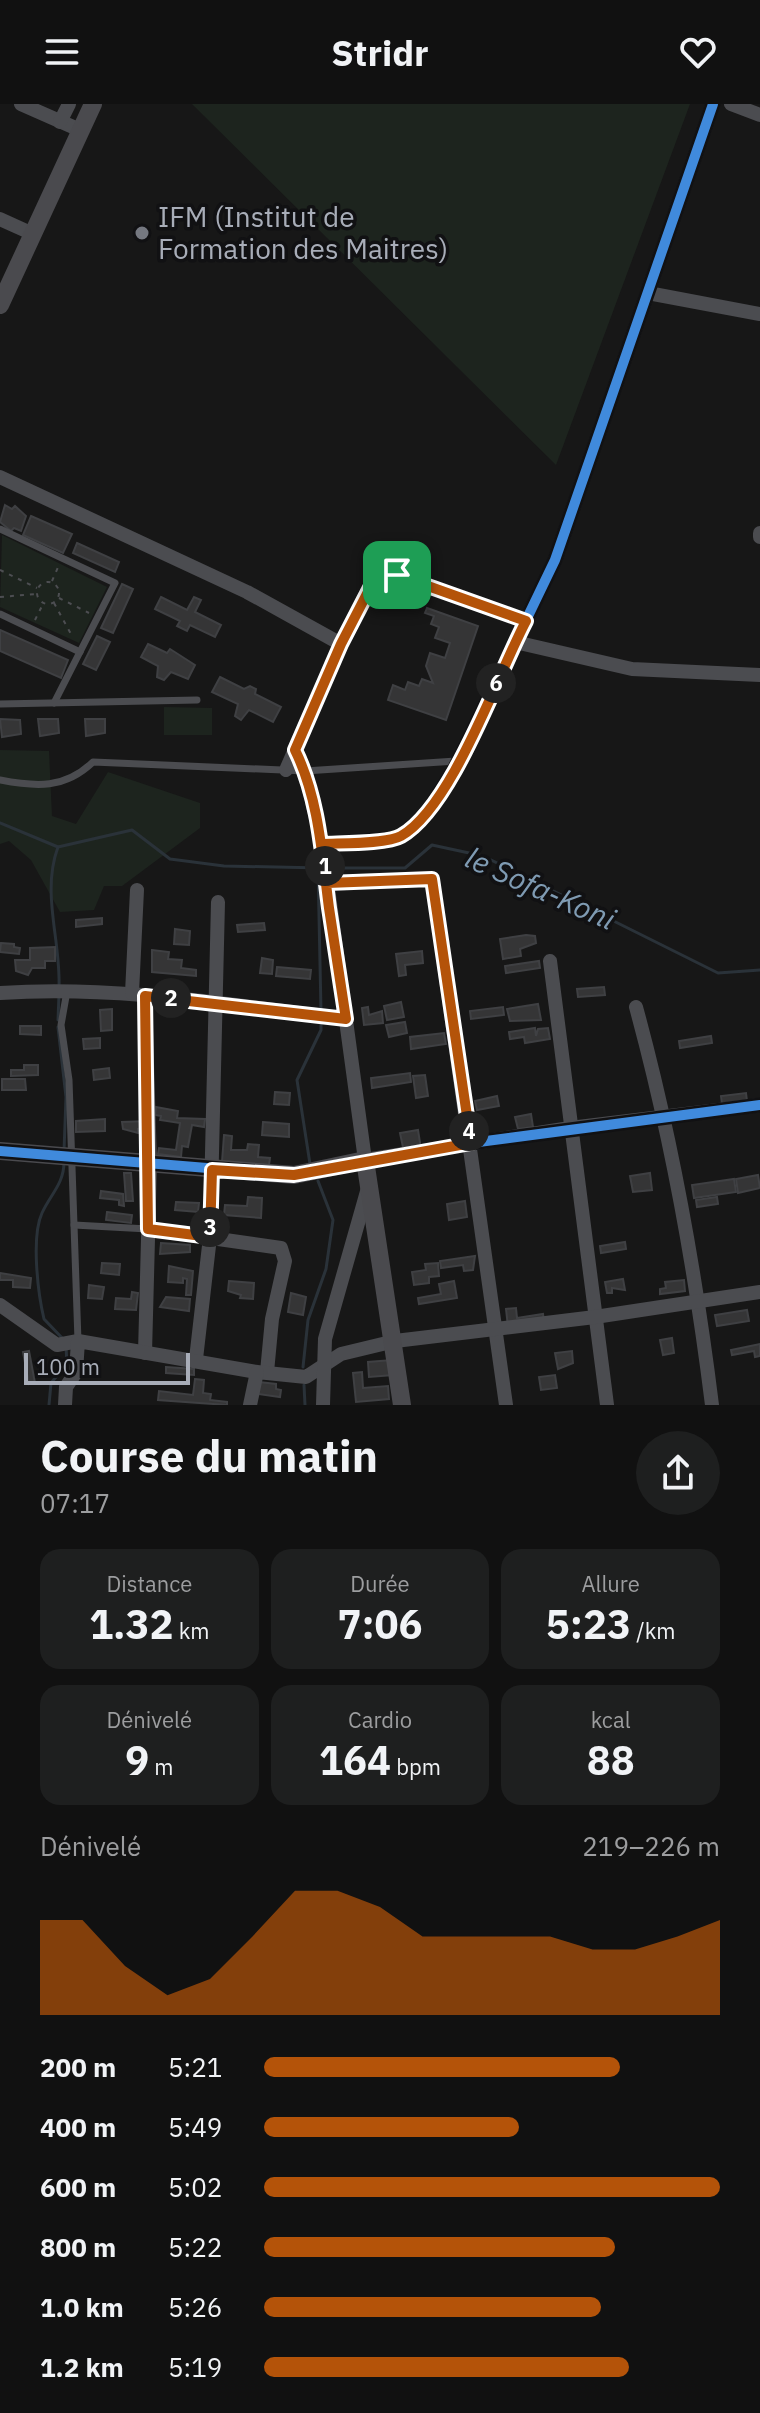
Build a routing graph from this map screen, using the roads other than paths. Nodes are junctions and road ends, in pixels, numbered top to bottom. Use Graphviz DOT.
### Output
graph roads {
  1 [pos="21,104"];
  2 [pos="69,104"];
  3 [pos="93,104"];
  4 [pos="713,104"];
  5 [pos="731,104"];
  6 [pos="760,115"];
  7 [pos="60,122"];
  8 [pos="80,130"];
  9 [pos="0,219"];
  10 [pos="33,234"];
  11 [pos="648,293"];
  12 [pos="0,305"];
  13 [pos="760,314"];
  14 [pos="0,477"];
  15 [pos="0,529"];
  16 [pos="0,614"];
  17 [pos="526,621"];
  18 [pos="515,642"];
  19 [pos="341,644"];
  20 [pos="80,652"];
  21 [pos="760,675"];
  22 [pos="197,700"];
  23 [pos="54,703"];
  24 [pos="0,704"];
  25 [pos="295,750"];
  26 [pos="459,761"];
  27 [pos="286,770"];
  28 [pos="305,771"];
  29 [pos="0,780"];
  30 [pos="322,844"];
  31 [pos="327,883"];
  32 [pos="137,890"];
  33 [pos="218,902"];
  34 [pos="550,961"];
  35 [pos="61,990"];
  36 [pos="0,993"];
  37 [pos="139,994"];
  38 [pos="213,1002"];
  39 [pos="636,1007"];
  40 [pos="346,1019"];
  41 [pos="760,1105"];
  42 [pos="666,1118"];
  43 [pos="570,1128"];
  44 [pos="471,1143"];
  45 [pos="0,1151"];
  46 [pos="66,1157"];
  47 [pos="365,1160"];
  48 [pos="150,1163"];
  49 [pos="212,1170"];
  50 [pos="369,1186"];
  51 [pos="74,1225"];
  52 [pos="148,1229"];
  53 [pos="210,1237"];
  54 [pos="760,1292"];
  55 [pos="699,1299"];
  56 [pos="0,1305"];
  57 [pos="595,1317"];
  58 [pos="497,1328"];
  59 [pos="395,1341"];
  60 [pos="69,1342"];
  61 [pos="145,1353"];
  62 [pos="196,1359"];
  63 [pos="325,1368"];
  64 [pos="262,1372"];
  65 [pos="65,1405"];
  66 [pos="250,1405"];
  67 [pos="323,1405"];
  68 [pos="402,1405"];
  69 [pos="506,1405"];
  70 [pos="607,1405"];
  71 [pos="712,1405"];
  1 -- 7 [label="street"];
  2 -- 7 [label="street"];
  3 -- 8 [label="street"];
  4 -- 11 [label="street"];
  5 -- 6 [label="street"];
  7 -- 8 [label="street"];
  8 -- 10 [label="street"];
  9 -- 10 [label="street"];
  10 -- 12 [label="street"];
  11 -- 13 [label="street"];
  11 -- 17 [label="street"];
  14 -- 19 [label="street"];
  15 -- 20 [label="lane"];
  16 -- 20 [label="lane"];
  17 -- 18 [label="street"];
  17 -- 19 [label="street"];
  18 -- 21 [label="street"];
  18 -- 26 [label="street"];
  19 -- 25 [label="street"];
  20 -- 23 [label="lane"];
  22 -- 23 [label="lane"];
  23 -- 24 [label="lane"];
  25 -- 27 [label="street"];
  25 -- 28 [label="street"];
  26 -- 28 [label="lane"];
  26 -- 30 [label="street"];
  27 -- 28 [label="lane"];
  27 -- 29 [label="lane"];
  28 -- 30 [label="street"];
  30 -- 31 [label="street"];
  31 -- 40 [label="street"];
  31 -- 44 [label="street"];
  32 -- 37 [label="street"];
  33 -- 38 [label="street"];
  34 -- 43 [label="street"];
  35 -- 36 [label="street"];
  35 -- 37 [label="street"];
  35 -- 46 [label="lane"];
  37 -- 38 [label="street"];
  37 -- 48 [label="street"];
  38 -- 40 [label="street"];
  38 -- 49 [label="street"];
  39 -- 42 [label="street"];
  40 -- 47 [label="street"];
  41 -- 42 [label="street"];
  42 -- 43 [label="street"];
  42 -- 55 [label="street"];
  43 -- 44 [label="street"];
  43 -- 57 [label="street"];
  44 -- 47 [label="street"];
  44 -- 58 [label="street"];
  45 -- 46 [label="street"];
  46 -- 48 [label="street"];
  46 -- 51 [label="lane"];
  47 -- 49 [label="street"];
  47 -- 50 [label="street"];
  48 -- 49 [label="street"];
  48 -- 52 [label="street"];
  49 -- 53 [label="street"];
  50 -- 59 [label="street"];
  50 -- 63 [label="street"];
  51 -- 52 [label="lane"];
  51 -- 60 [label="lane"];
  52 -- 53 [label="street"];
  52 -- 61 [label="street"];
  53 -- 62 [label="street"];
  53 -- 64 [label="street"];
  54 -- 55 [label="street"];
  55 -- 57 [label="street"];
  55 -- 71 [label="street"];
  56 -- 60 [label="street"];
  57 -- 58 [label="street"];
  57 -- 70 [label="street"];
  58 -- 59 [label="street"];
  58 -- 69 [label="street"];
  59 -- 63 [label="street"];
  59 -- 68 [label="street"];
  60 -- 61 [label="street"];
  60 -- 65 [label="street"];
  61 -- 62 [label="street"];
  62 -- 64 [label="street"];
  63 -- 64 [label="street"];
  63 -- 67 [label="street"];
  64 -- 66 [label="street"];
}
